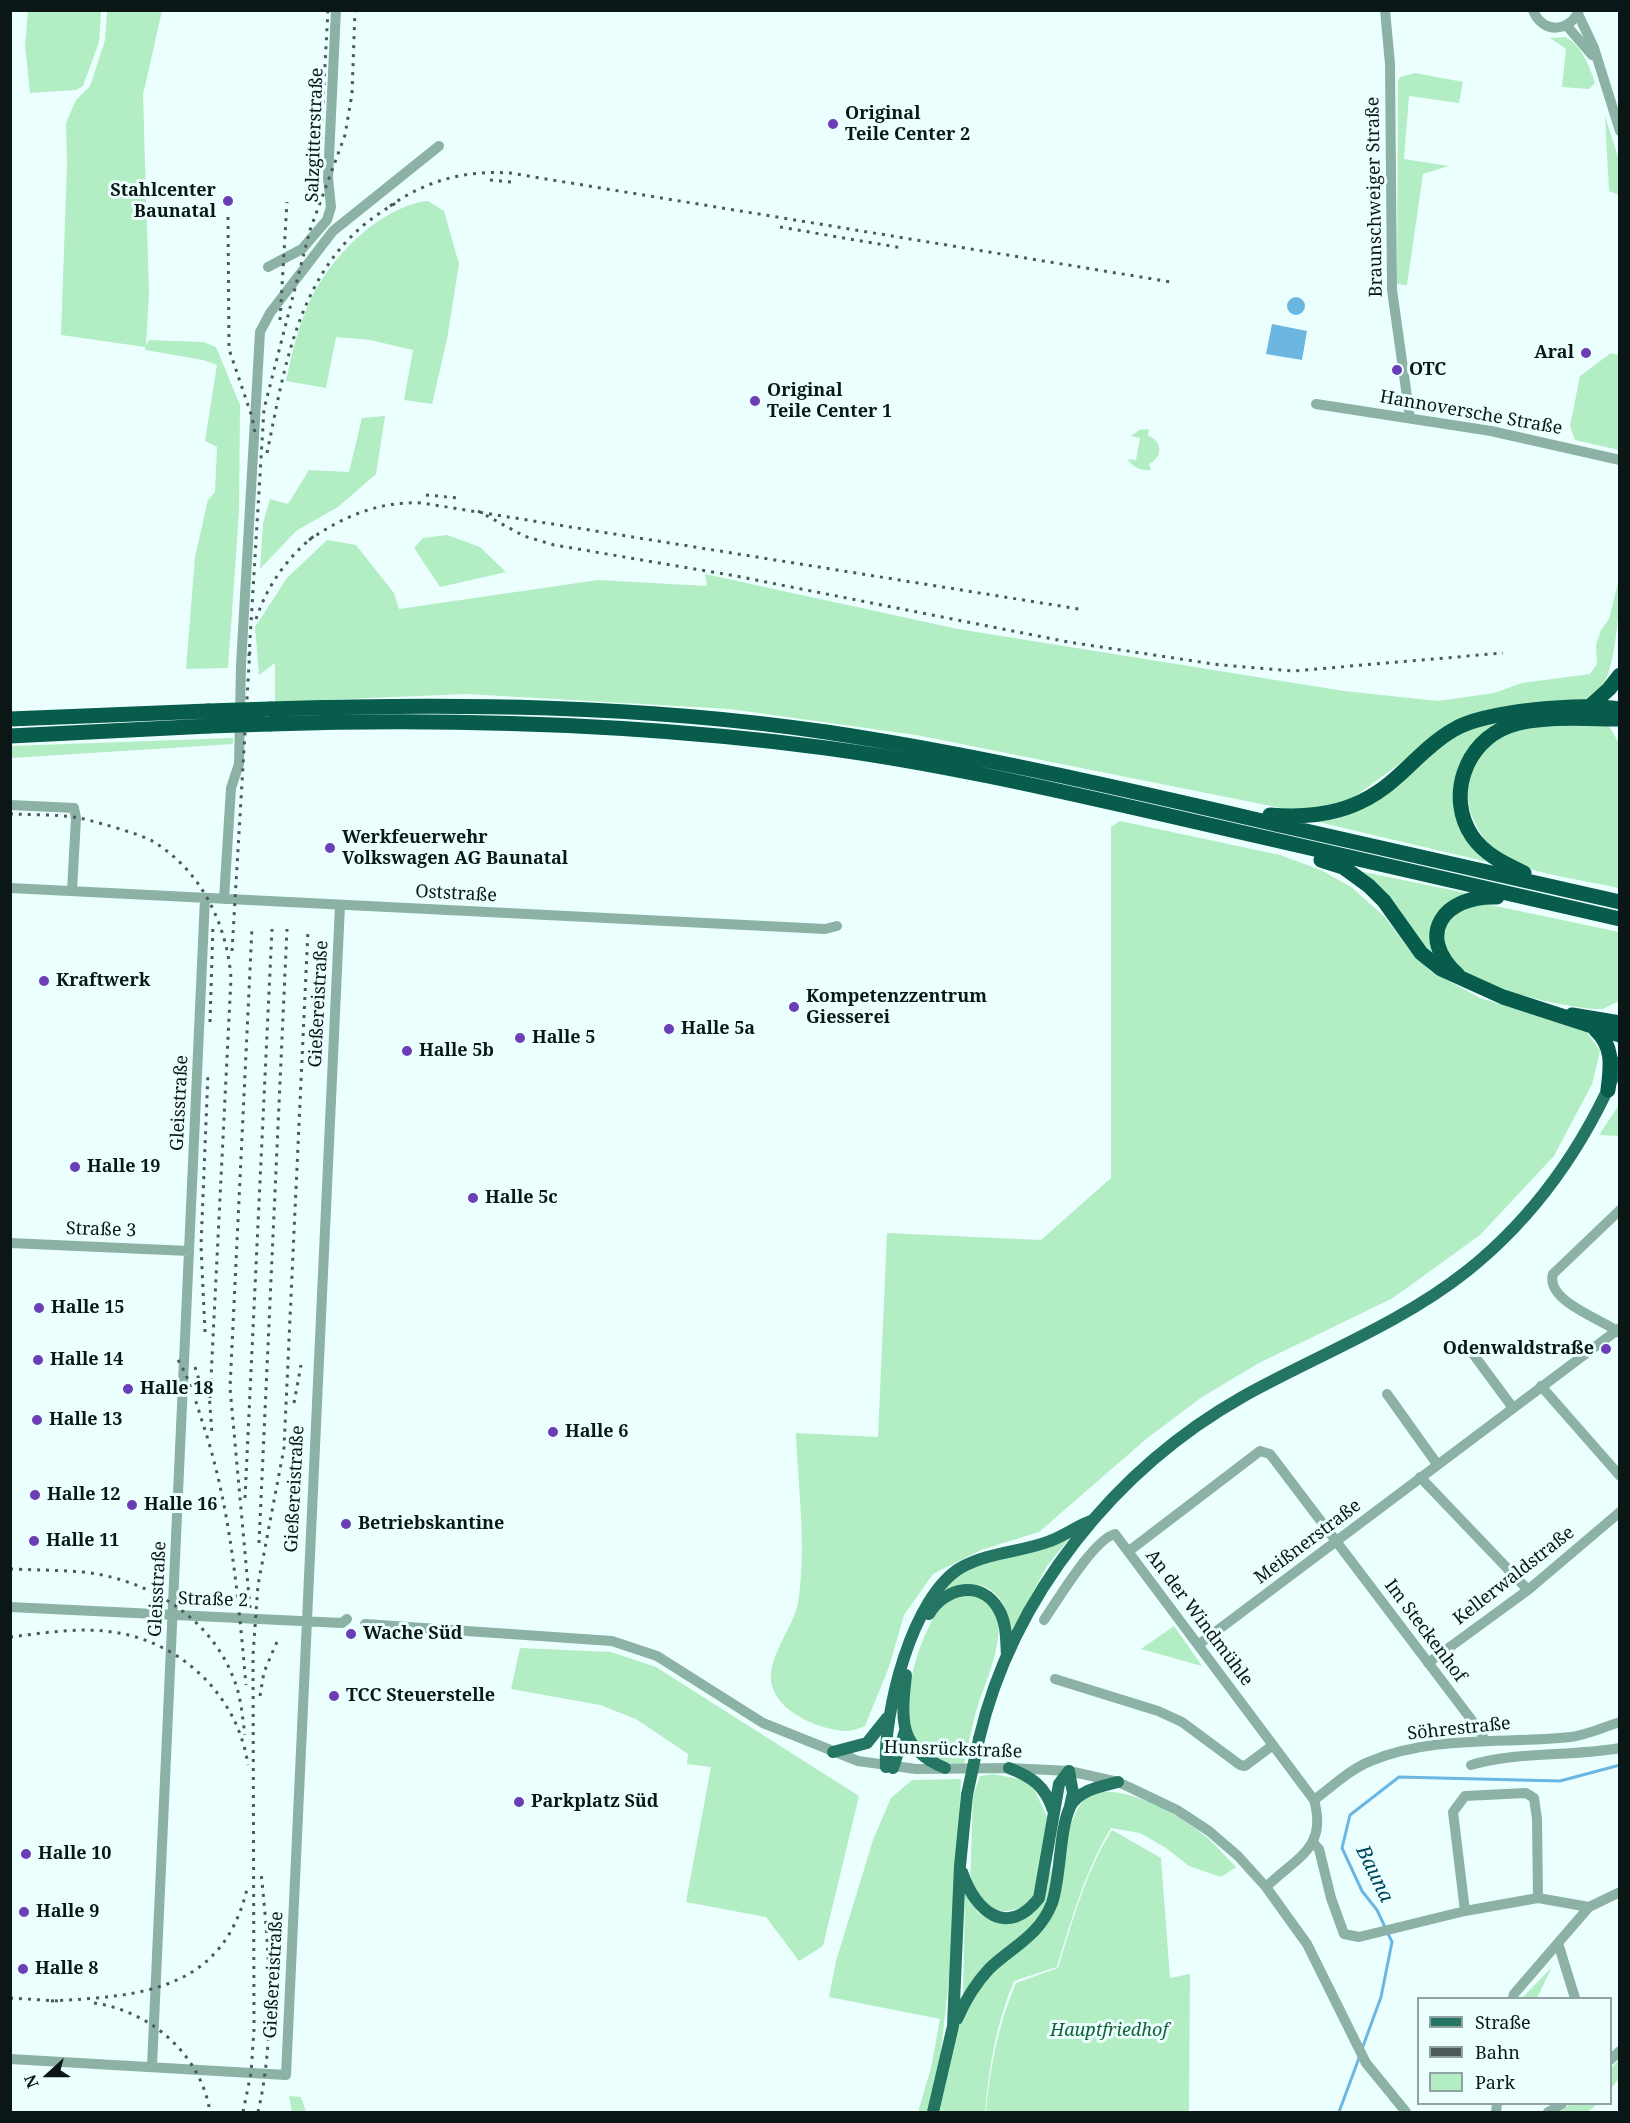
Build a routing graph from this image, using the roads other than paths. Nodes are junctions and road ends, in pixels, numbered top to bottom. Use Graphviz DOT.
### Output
graph roads {
  1 [pos="336,10"];
  2 [pos="1385,10"];
  3 [pos="1533,10"];
  4 [pos="1578,12"];
  5 [pos="1567,26"];
  6 [pos="1600,68"];
  7 [pos="1620,131"];
  8 [pos="439,146"];
  9 [pos="268,267"];
  10 [pos="1316,404"];
  11 [pos="1410,418"];
  12 [pos="1620,460"];
  13 [pos="1620,675"];
  14 [pos="1589,707"];
  15 [pos="1620,709"];
  16 [pos="270,716"];
  17 [pos="208,718"];
  18 [pos="10,719"];
  19 [pos="1620,719"];
  20 [pos="10,736"];
  21 [pos="10,805"];
  22 [pos="1219,811"];
  23 [pos="1302,846"];
  24 [pos="1554,887"];
  25 [pos="10,888"];
  26 [pos="72,891"];
  27 [pos="205,898"];
  28 [pos="224,899"];
  29 [pos="1530,899"];
  30 [pos="1620,902"];
  31 [pos="340,905"];
  32 [pos="1620,919"];
  33 [pos="837,927"];
  34 [pos="1465,981"];
  35 [pos="1620,1009"];
  36 [pos="1595,1023"];
  37 [pos="1620,1023"];
  38 [pos="1620,1035"];
  39 [pos="1620,1062"];
  40 [pos="1608,1090"];
  41 [pos="1620,1210"];
  42 [pos="10,1243"];
  43 [pos="189,1251"];
  44 [pos="1618,1331"];
  45 [pos="1465,1343"];
  46 [pos="1541,1386"];
  47 [pos="1387,1394"];
  48 [pos="1513,1408"];
  49 [pos="1437,1464"];
  50 [pos="1620,1476"];
  51 [pos="1420,1477"];
  52 [pos="1620,1512"];
  53 [pos="1092,1521"];
  54 [pos="1337,1541"];
  55 [pos="1129,1551"];
  56 [pos="1528,1590"];
  57 [pos="10,1607"];
  58 [pos="173,1615"];
  59 [pos="1044,1620"];
  60 [pos="306,1621"];
  61 [pos="352,1624"];
  62 [pos="1198,1645"];
  63 [pos="1007,1656"];
  64 [pos="1428,1663"];
  65 [pos="1055,1679"];
  66 [pos="888,1717"];
  67 [pos="1620,1722"];
  68 [pos="905,1731"];
  69 [pos="1485,1741"];
  70 [pos="1273,1745"];
  71 [pos="1620,1748"];
  72 [pos="833,1752"];
  73 [pos="1471,1765"];
  74 [pos="890,1767"];
  75 [pos="945,1768"];
  76 [pos="1009,1768"];
  77 [pos="1069,1771"];
  78 [pos="1118,1782"];
  79 [pos="1314,1800"];
  80 [pos="1070,1806"];
  81 [pos="1053,1811"];
  82 [pos="1313,1843"];
  83 [pos="960,1866"];
  84 [pos="1266,1887"];
  85 [pos="1620,1892"];
  86 [pos="1538,1898"];
  87 [pos="1589,1907"];
  88 [pos="1465,1911"];
  89 [pos="1558,1943"];
  90 [pos="1513,1997"];
  91 [pos="1575,1997"];
  92 [pos="953,2026"];
  93 [pos="10,2059"];
  94 [pos="152,2066"];
  95 [pos="933,2112"];
  96 [pos="1406,2112"];
  1 -- 9 [label="street, Salzgitterstraße"];
  2 -- 11 [label="street, Braunschweiger Straße"];
  3 -- 5 [label="street"];
  4 -- 5 [label="street"];
  4 -- 6 [label="street"];
  5 -- 6 [label="street"];
  6 -- 7 [label="street"];
  8 -- 28 [label="street"];
  10 -- 11 [label="street, Hannoversche Straße"];
  11 -- 12 [label="street, Hannoversche Straße"];
  13 -- 14 [label="highway"];
  14 -- 15 [label="highway"];
  14 -- 22 [label="highway"];
  16 -- 17 [label="highway, bridge"];
  16 -- 22 [label="highway"];
  16 -- 23 [label="highway"];
  17 -- 18 [label="highway"];
  17 -- 20 [label="highway"];
  19 -- 24 [label="highway"];
  21 -- 26 [label="street"];
  22 -- 24 [label="highway"];
  23 -- 29 [label="highway"];
  23 -- 34 [label="highway"];
  24 -- 30 [label="highway"];
  25 -- 26 [label="street, Oststraße"];
  26 -- 27 [label="street, Oststraße"];
  27 -- 28 [label="street, Oststraße"];
  27 -- 43 [label="street, Gleisstraße"];
  28 -- 31 [label="street, Oststraße"];
  29 -- 32 [label="highway"];
  29 -- 34 [label="highway"];
  31 -- 33 [label="street, Oststraße"];
  31 -- 60 [label="street, Gießereistraße"];
  34 -- 36 [label="highway"];
  35 -- 36 [label="highway"];
  36 -- 37 [label="highway"];
  36 -- 38 [label="highway"];
  36 -- 40 [label="highway"];
  39 -- 40 [label="main road"];
  40 -- 53 [label="main road"];
  41 -- 44 [label="street"];
  42 -- 43 [label="street, Straße 3"];
  43 -- 58 [label="street, Gleisstraße"];
  44 -- 46 [label="street, Meißnerstraße"];
  45 -- 48 [label="street"];
  46 -- 48 [label="street, Meißnerstraße"];
  46 -- 50 [label="street"];
  47 -- 49 [label="street"];
  48 -- 49 [label="street, Meißnerstraße"];
  49 -- 51 [label="street, Meißnerstraße"];
  51 -- 54 [label="street, Meißnerstraße"];
  51 -- 56 [label="street"];
  52 -- 56 [label="street, Kellerwaldstraße"];
  53 -- 63 [label="main road"];
  53 -- 66 [label="main road"];
  54 -- 55 [label="street, Im Steckenhof"];
  54 -- 62 [label="street, Meißnerstraße"];
  54 -- 64 [label="street, Im Steckenhof"];
  55 -- 59 [label="street, An der Windmühle"];
  55 -- 62 [label="street, An der Windmühle"];
  56 -- 64 [label="street, Kellerwaldstraße"];
  57 -- 58 [label="street, Straße 2"];
  58 -- 60 [label="street, Straße 2"];
  58 -- 94 [label="street, Gleisstraße"];
  60 -- 61 [label="street, Straße 2"];
  60 -- 94 [label="street, Gießereistraße"];
  61 -- 72 [label="street, Hunsrückstraße"];
  62 -- 70 [label="street, An der Windmühle"];
  63 -- 68 [label="main road"];
  63 -- 83 [label="main road, bridge"];
  64 -- 69 [label="street, Im Steckenhof"];
  65 -- 70 [label="street"];
  66 -- 72 [label="main road"];
  66 -- 74 [label="main road"];
  67 -- 69 [label="street, Söhrestraße"];
  68 -- 74 [label="main road"];
  68 -- 75 [label="main road"];
  69 -- 79 [label="street, Söhrestraße"];
  70 -- 79 [label="street, An der Windmühle"];
  71 -- 73 [label="street"];
  72 -- 74 [label="street, Hunsrückstraße"];
  74 -- 75 [label="street, Hunsrückstraße"];
  75 -- 76 [label="street, Hunsrückstraße"];
  76 -- 77 [label="street, Hunsrückstraße"];
  76 -- 81 [label="main road"];
  77 -- 78 [label="street, Hunsrückstraße"];
  77 -- 80 [label="main road"];
  77 -- 81 [label="main road"];
  78 -- 80 [label="main road"];
  78 -- 84 [label="street, Hunsrückstraße"];
  79 -- 82 [label="street, An der Windmühle"];
  80 -- 92 [label="main road"];
  81 -- 83 [label="main road"];
  82 -- 84 [label="street"];
  82 -- 88 [label="street"];
  83 -- 92 [label="main road"];
  84 -- 96 [label="street, Hunsrückstraße"];
  85 -- 87 [label="street"];
  86 -- 87 [label="street"];
  86 -- 88 [label="street"];
  86 -- 88 [label="street"];
  87 -- 89 [label="street"];
  89 -- 90 [label="street"];
  89 -- 91 [label="street"];
  92 -- 95 [label="main road"];
  93 -- 94 [label="street"];
}
